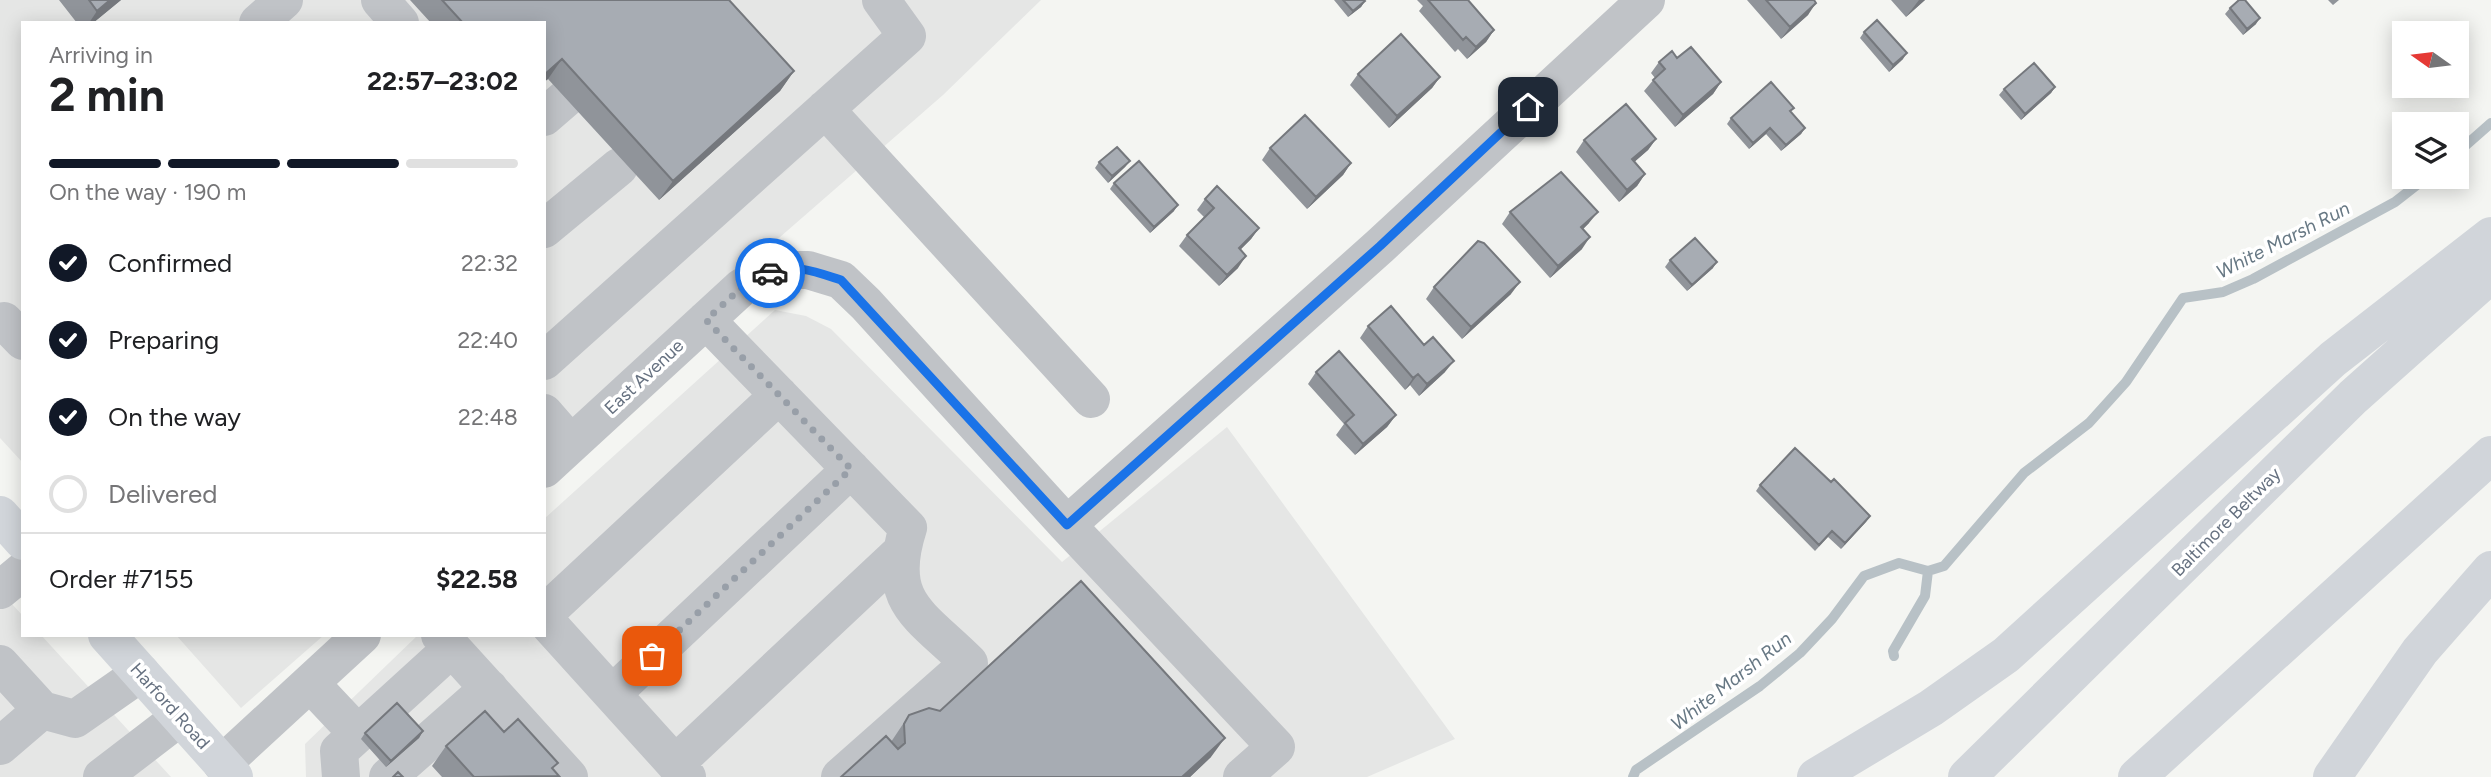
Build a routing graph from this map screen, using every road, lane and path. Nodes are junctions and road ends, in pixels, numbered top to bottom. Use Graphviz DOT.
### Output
graph roads {
  1 [pos="380,0"];
  2 [pos="881,0"];
  3 [pos="1646,0"];
  4 [pos="398,21"];
  5 [pos="825,110"];
  6 [pos="619,167"];
  7 [pos="546,227"];
  8 [pos="2491,236"];
  9 [pos="2491,274"];
  10 [pos="706,320"];
  11 [pos="546,359"];
  12 [pos="779,395"];
  13 [pos="1091,400"];
  14 [pos="546,419"];
  15 [pos="2491,455"];
  16 [pos="558,456"];
  17 [pos="851,469"];
  18 [pos="1067,525"];
  19 [pos="900,553"];
  20 [pos="2491,569"];
  21 [pos="21,573"];
  22 [pos="0,590"];
  23 [pos="546,614"];
  24 [pos="546,618"];
  25 [pos="109,637"];
  26 [pos="357,637"];
  27 [pos="446,642"];
  28 [pos="0,664"];
  29 [pos="141,673"];
  30 [pos="310,683"];
  31 [pos="489,688"];
  32 [pos="612,694"];
  33 [pos="42,710"];
  34 [pos="179,718"];
  35 [pos="358,734"];
  36 [pos="0,746"];
  37 [pos="228,770"];
  38 [pos="681,770"];
  39 [pos="402,773"];
  40 [pos="102,777"];
  41 [pos="341,777"];
  42 [pos="569,777"];
  43 [pos="840,777"];
  44 [pos="1242,777"];
  45 [pos="1816,777"];
  46 [pos="1967,777"];
  47 [pos="2137,777"];
  48 [pos="2332,777"];
  1 -- 4 [label="street"];
  2 -- 5 [label="street"];
  3 -- 18 [label="street"];
  5 -- 11 [label="street"];
  5 -- 13 [label="street"];
  6 -- 7 [label="street"];
  8 -- 45 [label="main road"];
  9 -- 46 [label="main road, Baltimore Beltway"];
  10 -- 12 [label="street"];
  10 -- 16 [label="street, East Avenue"];
  10 -- 18 [label="street, East Avenue"];
  12 -- 17 [label="street"];
  12 -- 23 [label="street"];
  14 -- 16 [label="street"];
  15 -- 47 [label="main road"];
  17 -- 19 [label="street"];
  17 -- 32 [label="street"];
  18 -- 44 [label="street, East Avenue"];
  19 -- 38 [label="street"];
  19 -- 43 [label="street"];
  20 -- 48 [label="main road"];
  21 -- 22 [label="street"];
  24 -- 32 [label="street"];
  25 -- 29 [label="main road, Harford Road"];
  26 -- 30 [label="street"];
  27 -- 31 [label="street"];
  27 -- 35 [label="street"];
  28 -- 33 [label="street"];
  29 -- 33 [label="street"];
  29 -- 34 [label="main road, Harford Road"];
  30 -- 35 [label="street"];
  30 -- 37 [label="street"];
  31 -- 39 [label="street"];
  31 -- 42 [label="street"];
  32 -- 38 [label="street"];
  33 -- 36 [label="street"];
  34 -- 37 [label="main road, Harford Road"];
  34 -- 40 [label="street"];
  35 -- 41 [label="street"];
}
